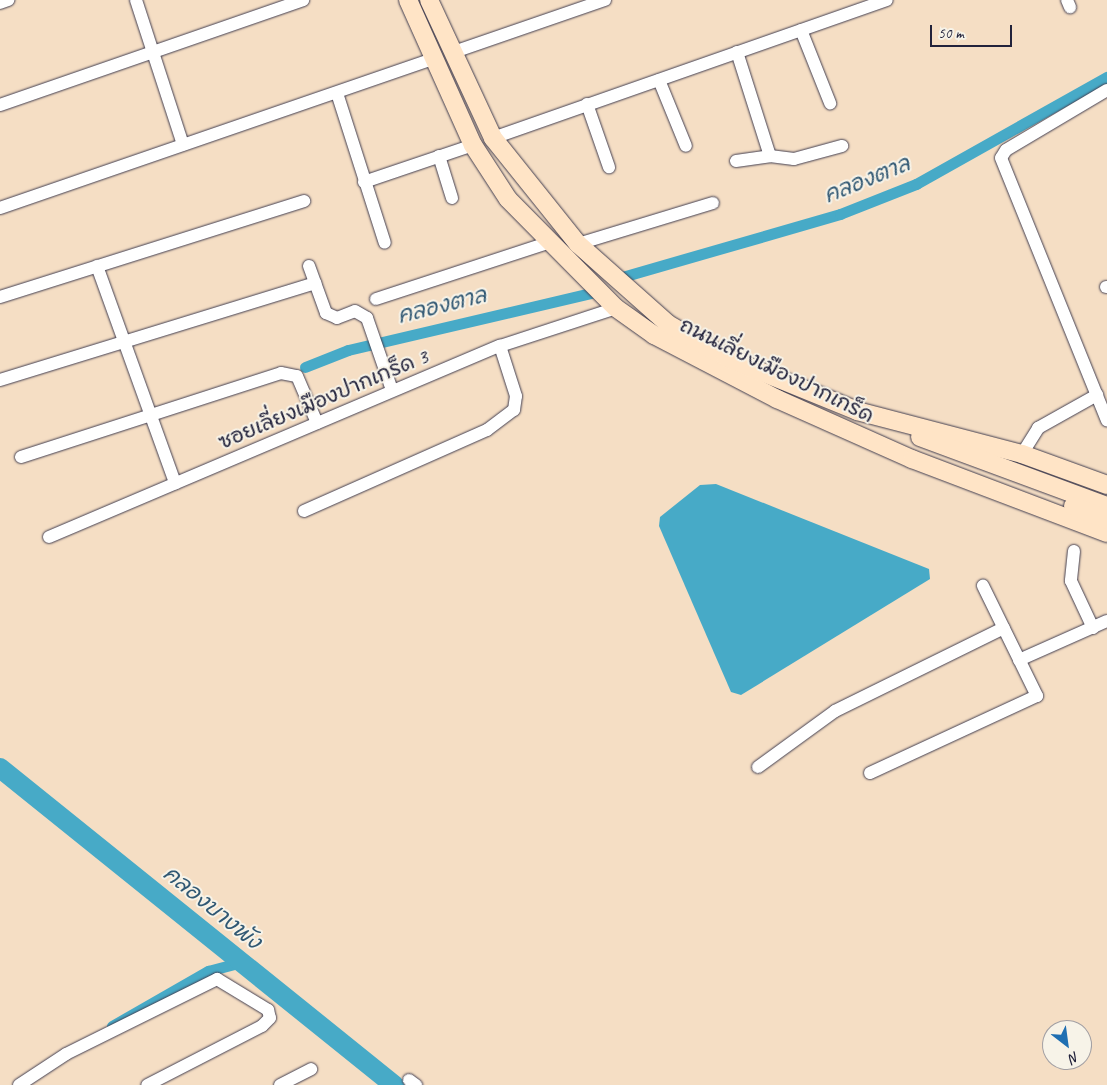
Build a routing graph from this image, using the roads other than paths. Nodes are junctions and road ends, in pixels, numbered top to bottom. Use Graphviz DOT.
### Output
graph roads {
  1 [pos="8,0"];
  2 [pos="136,0"];
  3 [pos="303,0"];
  4 [pos="408,0"];
  5 [pos="429,0"];
  6 [pos="605,0"];
  7 [pos="887,0"];
  8 [pos="0,3"];
  9 [pos="802,30"];
  10 [pos="153,52"];
  11 [pos="737,52"];
  12 [pos="451,53"];
  13 [pos="433,59"];
  14 [pos="659,80"];
  15 [pos="1107,90"];
  16 [pos="337,93"];
  17 [pos="830,103"];
  18 [pos="587,104"];
  19 [pos="0,105"];
  20 [pos="493,138"];
  21 [pos="183,145"];
  22 [pos="473,145"];
  23 [pos="686,146"];
  24 [pos="842,146"];
  25 [pos="439,156"];
  26 [pos="770,156"];
  27 [pos="736,161"];
  28 [pos="609,167"];
  29 [pos="364,182"];
  30 [pos="452,198"];
  31 [pos="304,201"];
  32 [pos="713,203"];
  33 [pos="0,208"];
  34 [pos="385,243"];
  35 [pos="547,243"];
  36 [pos="578,244"];
  37 [pos="97,266"];
  38 [pos="309,266"];
  39 [pos="315,283"];
  40 [pos="0,298"];
  41 [pos="376,299"];
  42 [pos="616,308"];
  43 [pos="124,342"];
  44 [pos="500,346"];
  45 [pos="0,380"];
  46 [pos="392,390"];
  47 [pos="1097,396"];
  48 [pos="857,411"];
  49 [pos="151,414"];
  50 [pos="1107,420"];
  51 [pos="317,423"];
  52 [pos="858,435"];
  53 [pos="1022,454"];
  54 [pos="21,457"];
  55 [pos="175,483"];
  56 [pos="1107,485"];
  57 [pos="1089,506"];
  58 [pos="1107,506"];
  59 [pos="304,511"];
  60 [pos="1107,520"];
  61 [pos="1107,533"];
  62 [pos="50,537"];
  63 [pos="1074,551"];
  64 [pos="983,586"];
  65 [pos="1107,621"];
  66 [pos="1004,628"];
  67 [pos="1093,628"];
  68 [pos="1019,660"];
  69 [pos="758,767"];
  70 [pos="870,774"];
  71 [pos="311,1069"];
  72 [pos="18,1085"];
  73 [pos="147,1085"];
  74 [pos="280,1085"];
  1 -- 8 [label="street"];
  2 -- 10 [label="street"];
  3 -- 10 [label="street"];
  4 -- 13 [label="main road, ถนนเลี่ยงเมืองปากเกร็ด"];
  5 -- 12 [label="main road, ถนนเลี่ยงเมืองปากเกร็ด"];
  6 -- 12 [label="street"];
  7 -- 9 [label="street"];
  9 -- 11 [label="street"];
  9 -- 17 [label="street"];
  10 -- 19 [label="street"];
  10 -- 21 [label="street"];
  11 -- 14 [label="street"];
  11 -- 26 [label="street"];
  12 -- 20 [label="main road, ถนนเลี่ยงเมืองปากเกร็ด"];
  13 -- 16 [label="street"];
  13 -- 22 [label="main road, ถนนเลี่ยงเมืองปากเกร็ด"];
  14 -- 18 [label="street"];
  14 -- 23 [label="street"];
  15 -- 47 [label="street"];
  16 -- 21 [label="street"];
  16 -- 29 [label="street"];
  18 -- 20 [label="street"];
  18 -- 28 [label="street"];
  20 -- 36 [label="main road, ถนนเลี่ยงเมืองปากเกร็ด"];
  21 -- 33 [label="street"];
  22 -- 25 [label="street"];
  22 -- 35 [label="main road, ถนนเลี่ยงเมืองปากเกร็ด"];
  24 -- 26 [label="street"];
  25 -- 29 [label="street"];
  25 -- 30 [label="street"];
  26 -- 27 [label="street"];
  29 -- 34 [label="street"];
  31 -- 37 [label="street"];
  32 -- 36 [label="street"];
  35 -- 41 [label="street"];
  35 -- 42 [label="main road, ถนนเลี่ยงเมืองปากเกร็ด"];
  36 -- 48 [label="main road, ถนนเลี่ยงเมืองปากเกร็ด"];
  37 -- 40 [label="street"];
  37 -- 43 [label="street"];
  38 -- 39 [label="street"];
  39 -- 43 [label="street"];
  39 -- 46 [label="street"];
  42 -- 44 [label="street, ซอยเลี่ยงเมืองปากเกร็ด 3"];
  42 -- 52 [label="main road, ถนนเลี่ยงเมืองปากเกร็ด"];
  43 -- 45 [label="street"];
  43 -- 49 [label="street"];
  44 -- 46 [label="street, ซอยเลี่ยงเมืองปากเกร็ด 3"];
  44 -- 59 [label="street"];
  46 -- 51 [label="street, ซอยเลี่ยงเมืองปากเกร็ด 3"];
  47 -- 50 [label="street"];
  47 -- 53 [label="street"];
  48 -- 53 [label="main road, ถนนเลี่ยงเมืองปากเกร็ด"];
  48 -- 57 [label="main road"];
  49 -- 51 [label="street"];
  49 -- 54 [label="street"];
  49 -- 55 [label="street"];
  51 -- 55 [label="street, ซอยเลี่ยงเมืองปากเกร็ด 3"];
  52 -- 57 [label="main road"];
  52 -- 61 [label="main road, ถนนเลี่ยงเมืองปากเกร็ด"];
  53 -- 56 [label="main road, ถนนเลี่ยงเมืองปากเกร็ด"];
  55 -- 62 [label="street, ซอยเลี่ยงเมืองปากเกร็ด 3"];
  57 -- 58 [label="main road"];
  57 -- 60 [label="main road"];
  63 -- 67 [label="street"];
  64 -- 66 [label="street"];
  65 -- 67 [label="street"];
  66 -- 68 [label="street"];
  66 -- 69 [label="street"];
  67 -- 68 [label="street"];
  68 -- 70 [label="street"];
  71 -- 74 [label="street"];
  72 -- 73 [label="street"];
}
